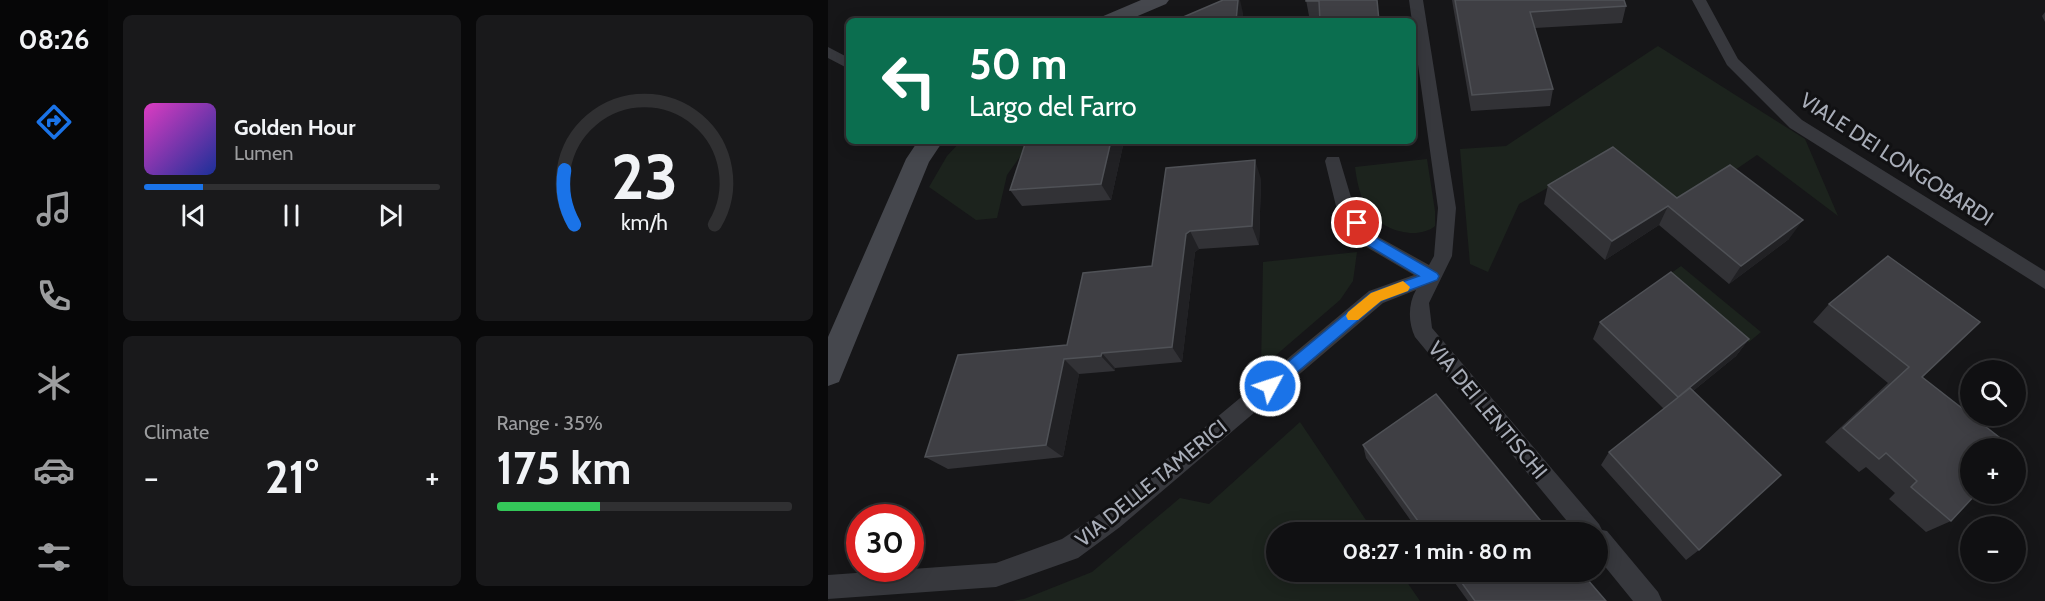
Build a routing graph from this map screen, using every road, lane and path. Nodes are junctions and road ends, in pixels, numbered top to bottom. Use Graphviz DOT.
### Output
graph roads {
  1 [pos="1159,0"];
  2 [pos="1416,0"];
  3 [pos="1699,0"];
  4 [pos="1115,18"];
  5 [pos="828,52"];
  6 [pos="846,62"];
  7 [pos="929,144"];
  8 [pos="1333,161"];
  9 [pos="1432,276"];
  10 [pos="2045,281"];
  11 [pos="828,372"];
  12 [pos="1584,522"];
  13 [pos="1608,552"];
  14 [pos="828,587"];
  15 [pos="1649,601"];
  1 -- 4 [label="street"];
  2 -- 9 [label="street, VIA DEI LENTISCHI"];
  3 -- 10 [label="street, VIALE DEI LONGOBARDI"];
  5 -- 6 [label="street"];
  7 -- 11 [label="street"];
  8 -- 9 [label="street"];
  9 -- 12 [label="street, VIA DEI LENTISCHI"];
  9 -- 14 [label="street, VIA DELLE TAMERICI"];
  13 -- 15 [label="street"];
}
